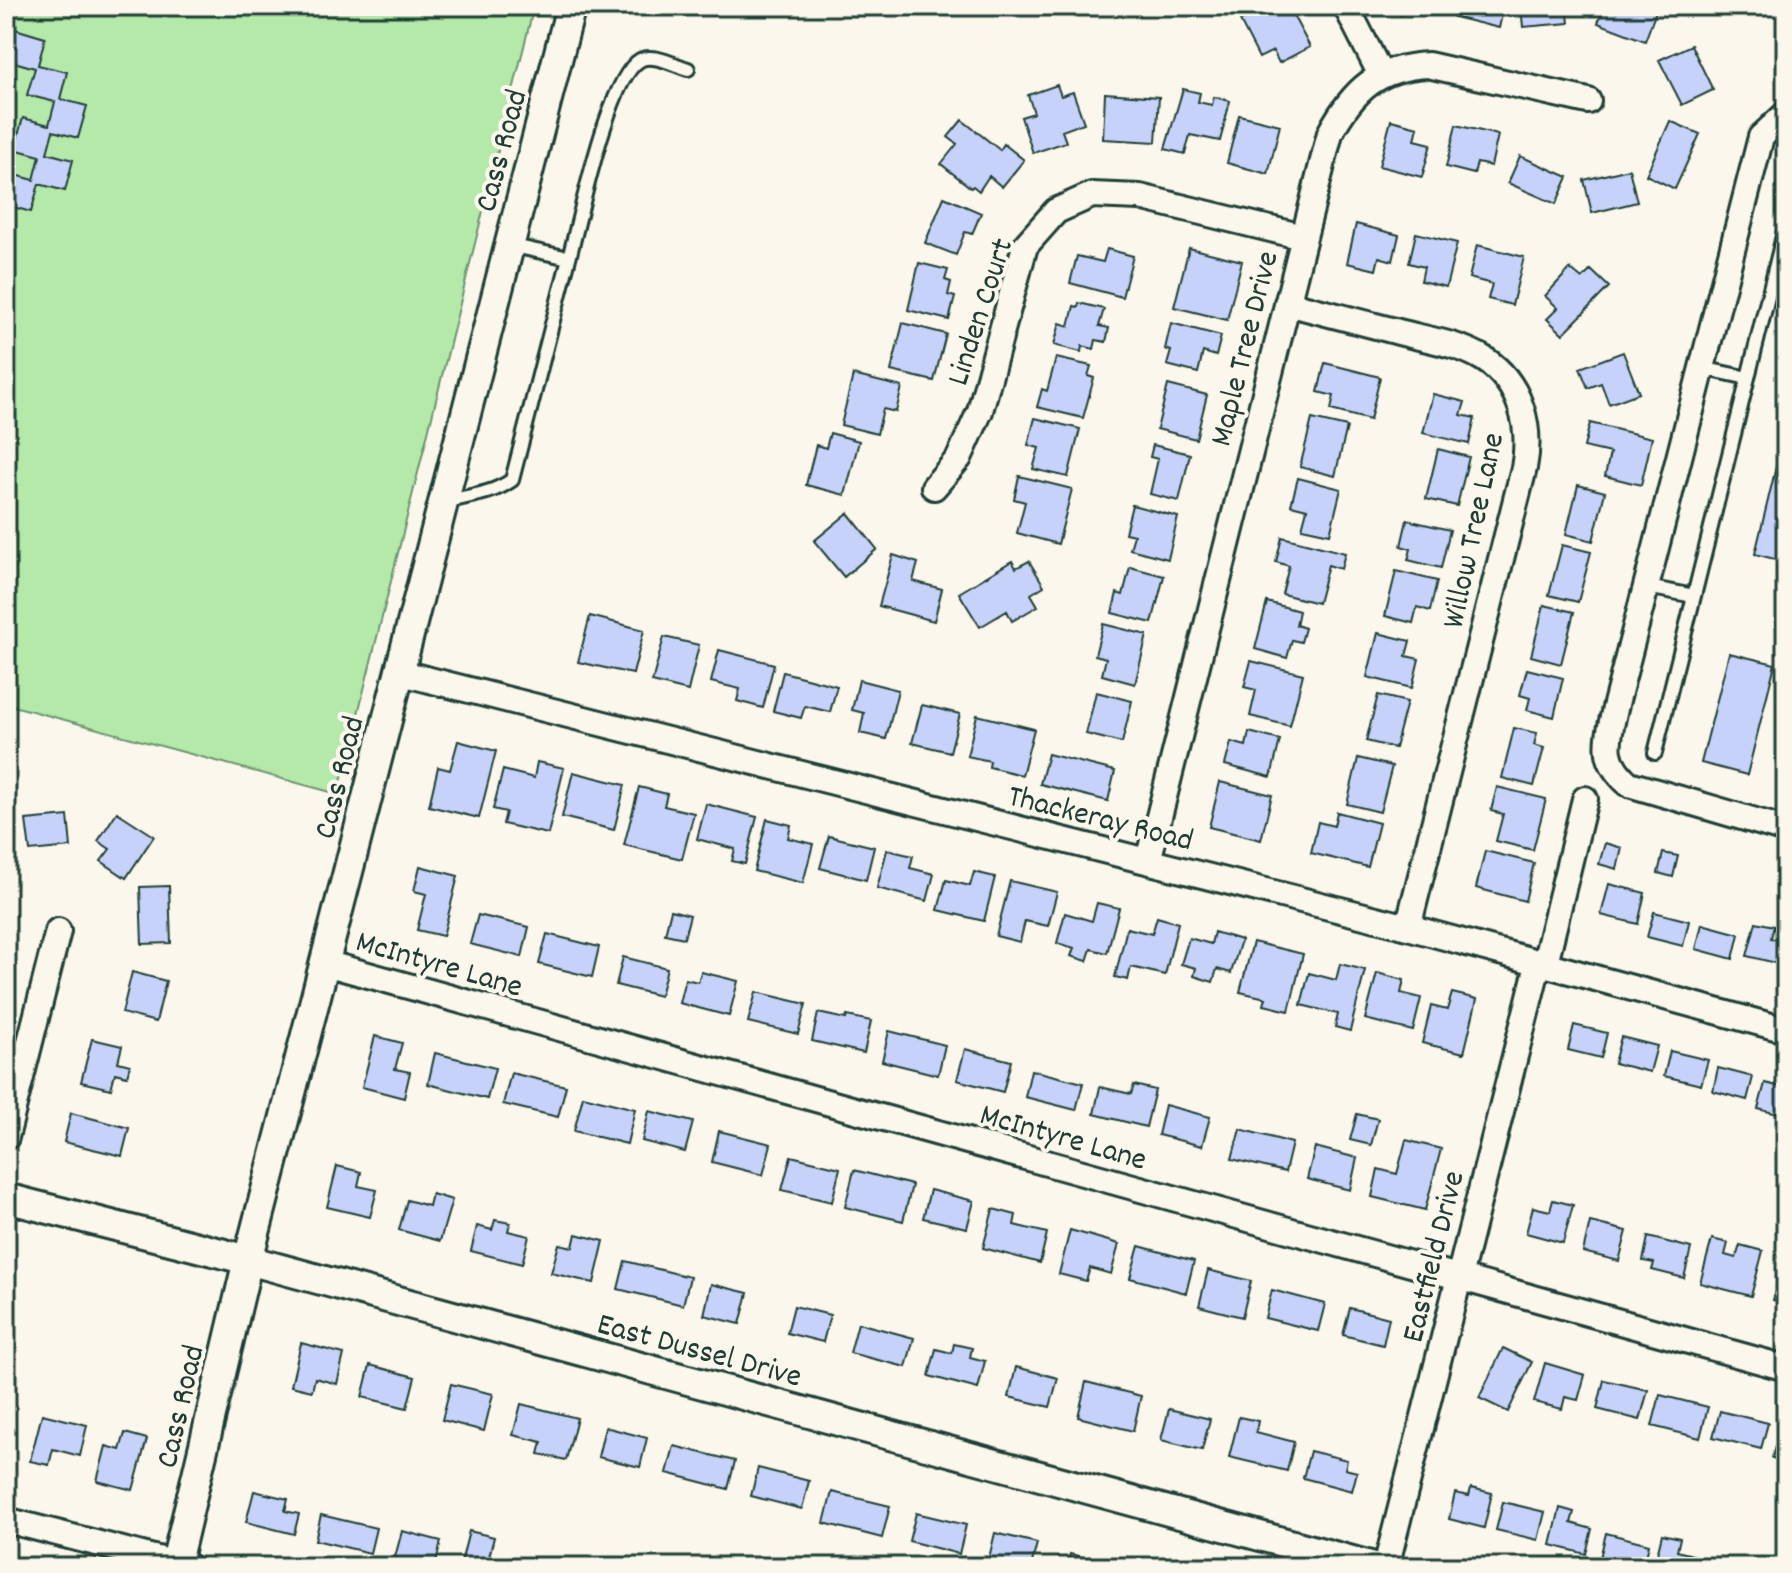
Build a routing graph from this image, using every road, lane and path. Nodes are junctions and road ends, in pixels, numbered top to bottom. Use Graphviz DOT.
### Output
graph roads {
  1 [pos="571,6"];
  2 [pos="1346,6"];
  3 [pos="688,69"];
  4 [pos="1381,75"];
  5 [pos="1588,101"];
  6 [pos="1786,114"];
  7 [pos="1786,224"];
  8 [pos="1303,237"];
  9 [pos="509,245"];
  10 [pos="569,258"];
  11 [pos="1287,303"];
  12 [pos="1702,368"];
  13 [pos="1748,378"];
  14 [pos="934,487"];
  15 [pos="444,502"];
  16 [pos="1647,587"];
  17 [pos="1694,596"];
  18 [pos="398,672"];
  19 [pos="1655,753"];
  20 [pos="1585,799"];
  21 [pos="1786,830"];
  22 [pos="1148,861"];
  23 [pos="1408,927"];
  24 [pos="58,931"];
  25 [pos="1542,962"];
  26 [pos="325,963"];
  27 [pos="1786,1030"];
  28 [pos="6,1137"];
  29 [pos="6,1198"];
  30 [pos="248,1260"];
  31 [pos="1459,1278"];
  32 [pos="1786,1368"];
  33 [pos="6,1520"];
  34 [pos="180,1566"];
  35 [pos="1374,1567"];
  36 [pos="1386,1567"];
  1 -- 9 [label="street, Cass Road"];
  2 -- 4 [label="street"];
  3 -- 10 [label="lane"];
  4 -- 5 [label="street, Maple Tree Drive"];
  4 -- 8 [label="street, Maple Tree Drive"];
  6 -- 12 [label="street"];
  7 -- 13 [label="lane"];
  8 -- 11 [label="street, Maple Tree Drive"];
  8 -- 14 [label="street, Linden Court"];
  9 -- 10 [label="lane"];
  9 -- 15 [label="street, Cass Road"];
  10 -- 15 [label="lane"];
  11 -- 22 [label="street, Maple Tree Drive"];
  11 -- 23 [label="street, Willow Tree Lane"];
  12 -- 13 [label="lane"];
  12 -- 16 [label="street"];
  13 -- 17 [label="lane"];
  15 -- 18 [label="street, Cass Road"];
  16 -- 17 [label="lane"];
  16 -- 21 [label="street"];
  17 -- 19 [label="lane"];
  18 -- 22 [label="street, Thackeray Road"];
  18 -- 26 [label="street, Cass Road"];
  20 -- 25 [label="street, Eastfield Drive"];
  22 -- 23 [label="street, Thackeray Road"];
  23 -- 25 [label="street, Thackeray Road"];
  24 -- 28 [label="street"];
  25 -- 27 [label="street, Thackeray Road"];
  25 -- 31 [label="street, Eastfield Drive"];
  26 -- 30 [label="street, Cass Road"];
  26 -- 31 [label="street, McIntyre Lane"];
  29 -- 30 [label="street, East Dussel Drive"];
  30 -- 34 [label="street, Cass Road"];
  30 -- 35 [label="street, East Dussel Drive"];
  31 -- 32 [label="street, McIntyre Lane"];
  31 -- 36 [label="street, Eastfield Drive"];
  33 -- 34 [label="street"];
}
